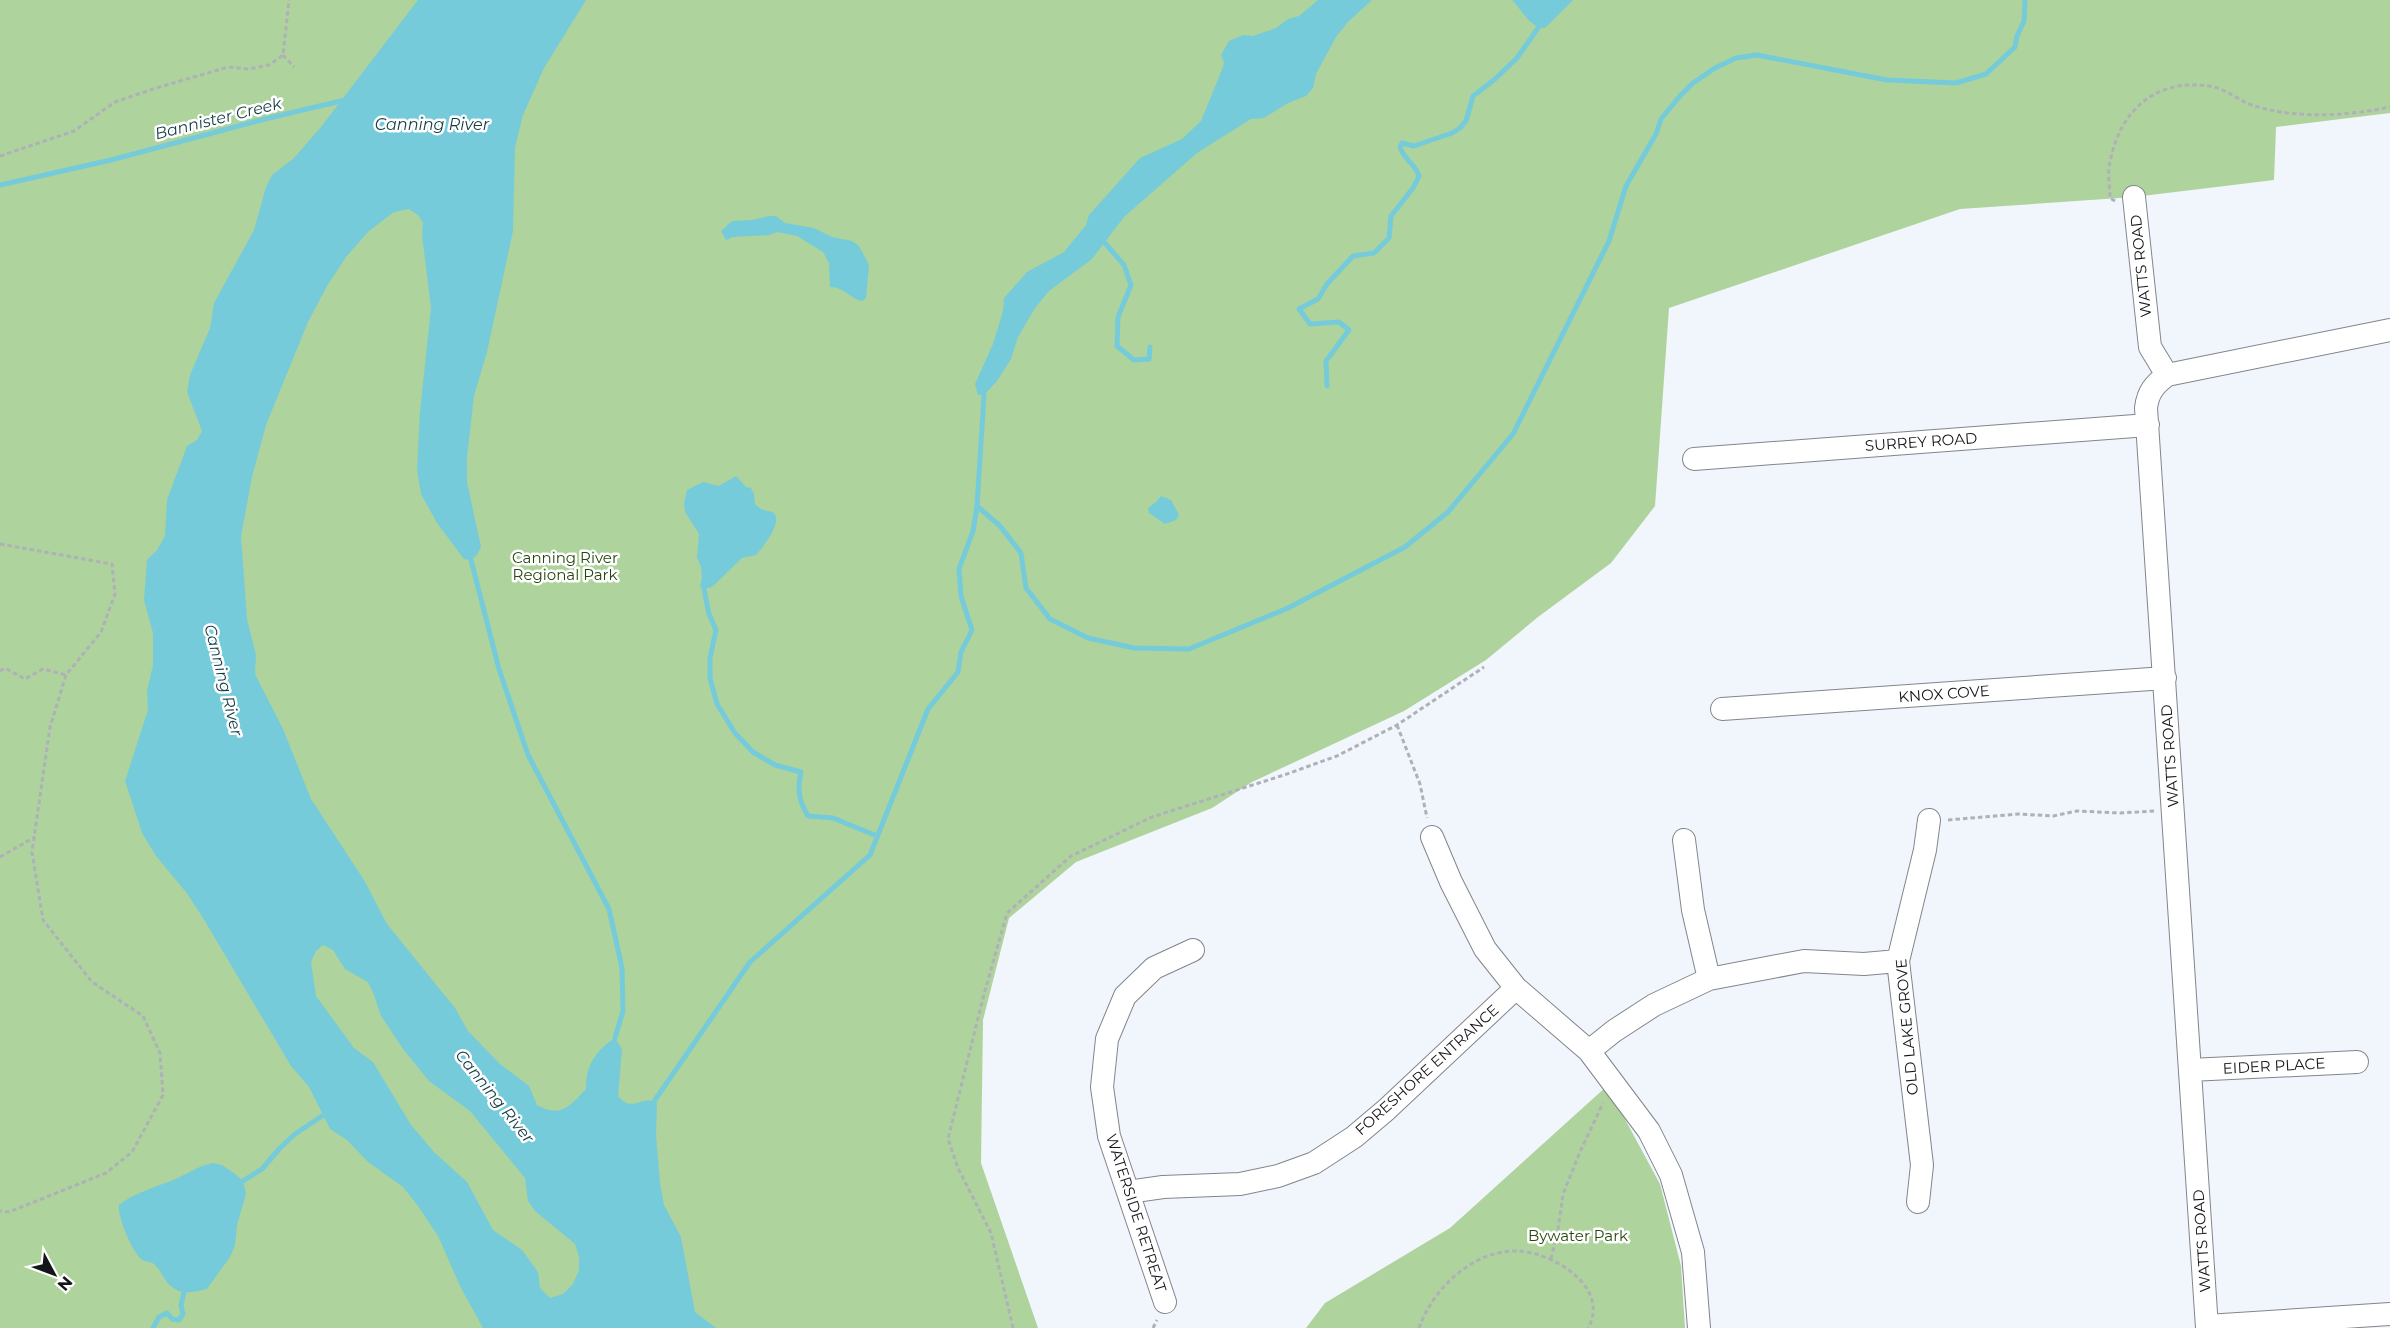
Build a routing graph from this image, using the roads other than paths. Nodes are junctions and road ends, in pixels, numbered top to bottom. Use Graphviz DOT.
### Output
graph roads {
  1 [pos="2134,207"];
  2 [pos="2390,330"];
  3 [pos="2167,375"];
  4 [pos="2148,425"];
  5 [pos="1694,459"];
  6 [pos="2165,678"];
  7 [pos="1722,709"];
  8 [pos="1929,820"];
  9 [pos="1432,837"];
  10 [pos="1684,840"];
  11 [pos="1193,950"];
  12 [pos="1898,961"];
  13 [pos="1709,979"];
  14 [pos="1516,988"];
  15 [pos="1589,1051"];
  16 [pos="2357,1062"];
  17 [pos="2190,1070"];
  18 [pos="1128,1192"];
  19 [pos="1918,1202"];
  20 [pos="1165,1302"];
  21 [pos="2390,1314"];
  22 [pos="2207,1327"];
  23 [pos="1699,1328"];
  1 -- 3 [label="street, WATTS ROAD"];
  2 -- 3 [label="street"];
  3 -- 4 [label="street, WATTS ROAD"];
  4 -- 5 [label="street, SURREY ROAD"];
  4 -- 6 [label="street, WATTS ROAD"];
  6 -- 7 [label="street, KNOX COVE"];
  6 -- 17 [label="street, WATTS ROAD"];
  8 -- 12 [label="street, OLD LAKE GROVE"];
  9 -- 14 [label="street"];
  10 -- 13 [label="street"];
  11 -- 18 [label="street, WATERSIDE RETREAT"];
  12 -- 13 [label="street"];
  12 -- 19 [label="street, OLD LAKE GROVE"];
  13 -- 15 [label="street"];
  14 -- 15 [label="street"];
  14 -- 18 [label="street, FORESHORE ENTRANCE"];
  15 -- 23 [label="street"];
  16 -- 17 [label="street, EIDER PLACE"];
  17 -- 22 [label="street, WATTS ROAD"];
  18 -- 20 [label="street, WATERSIDE RETREAT"];
  21 -- 22 [label="street"];
}
